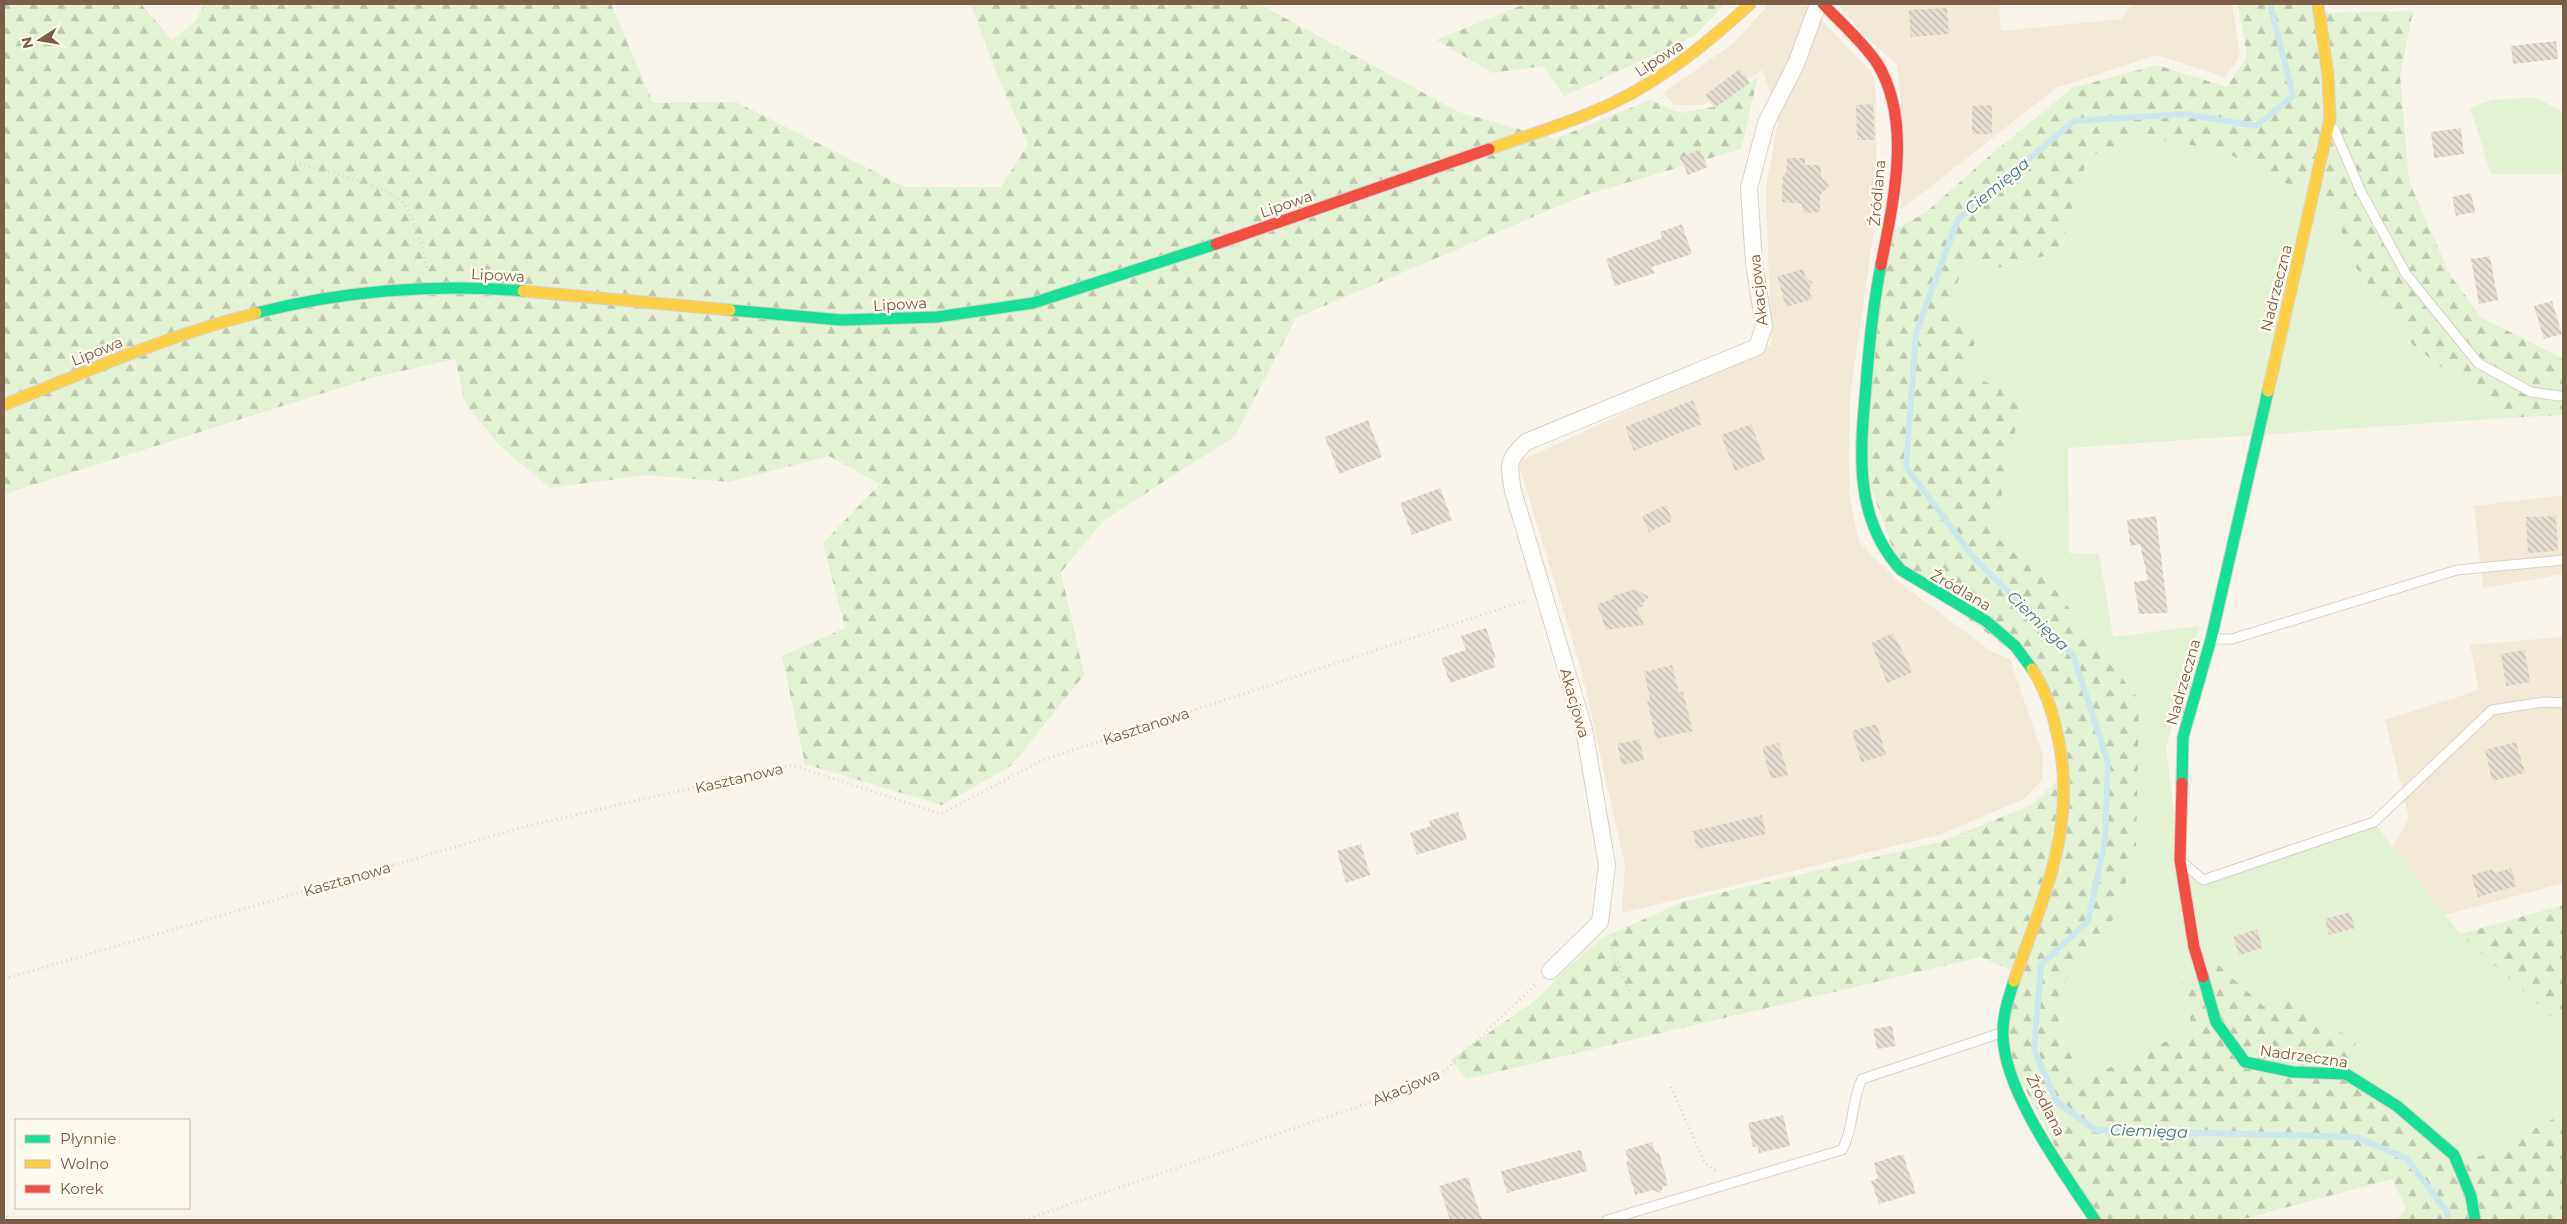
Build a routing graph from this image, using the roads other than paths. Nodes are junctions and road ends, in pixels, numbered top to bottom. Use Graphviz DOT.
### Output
graph roads {
  1 [pos="1750,4"];
  2 [pos="1818,4"];
  3 [pos="1823,4"];
  4 [pos="2318,4"];
  5 [pos="2330,119"];
  6 [pos="2559,396"];
  7 [pos="4,405"];
  8 [pos="2563,560"];
  9 [pos="2211,639"];
  10 [pos="2563,703"];
  11 [pos="2180,860"];
  12 [pos="1550,971"];
  13 [pos="2003,1032"];
  14 [pos="1607,1220"];
  15 [pos="2095,1220"];
  16 [pos="2475,1220"];
  1 -- 7 [label="street, Lipowa"];
  2 -- 12 [label="street, Akacjowa"];
  3 -- 13 [label="street, Źródlana"];
  4 -- 5 [label="street, Nadrzeczna"];
  5 -- 6 [label="lane"];
  5 -- 9 [label="street, Nadrzeczna"];
  8 -- 9 [label="lane"];
  9 -- 11 [label="street, Nadrzeczna"];
  10 -- 11 [label="lane"];
  11 -- 16 [label="street, Nadrzeczna"];
  13 -- 14 [label="lane"];
  13 -- 15 [label="street, Źródlana"];
}
